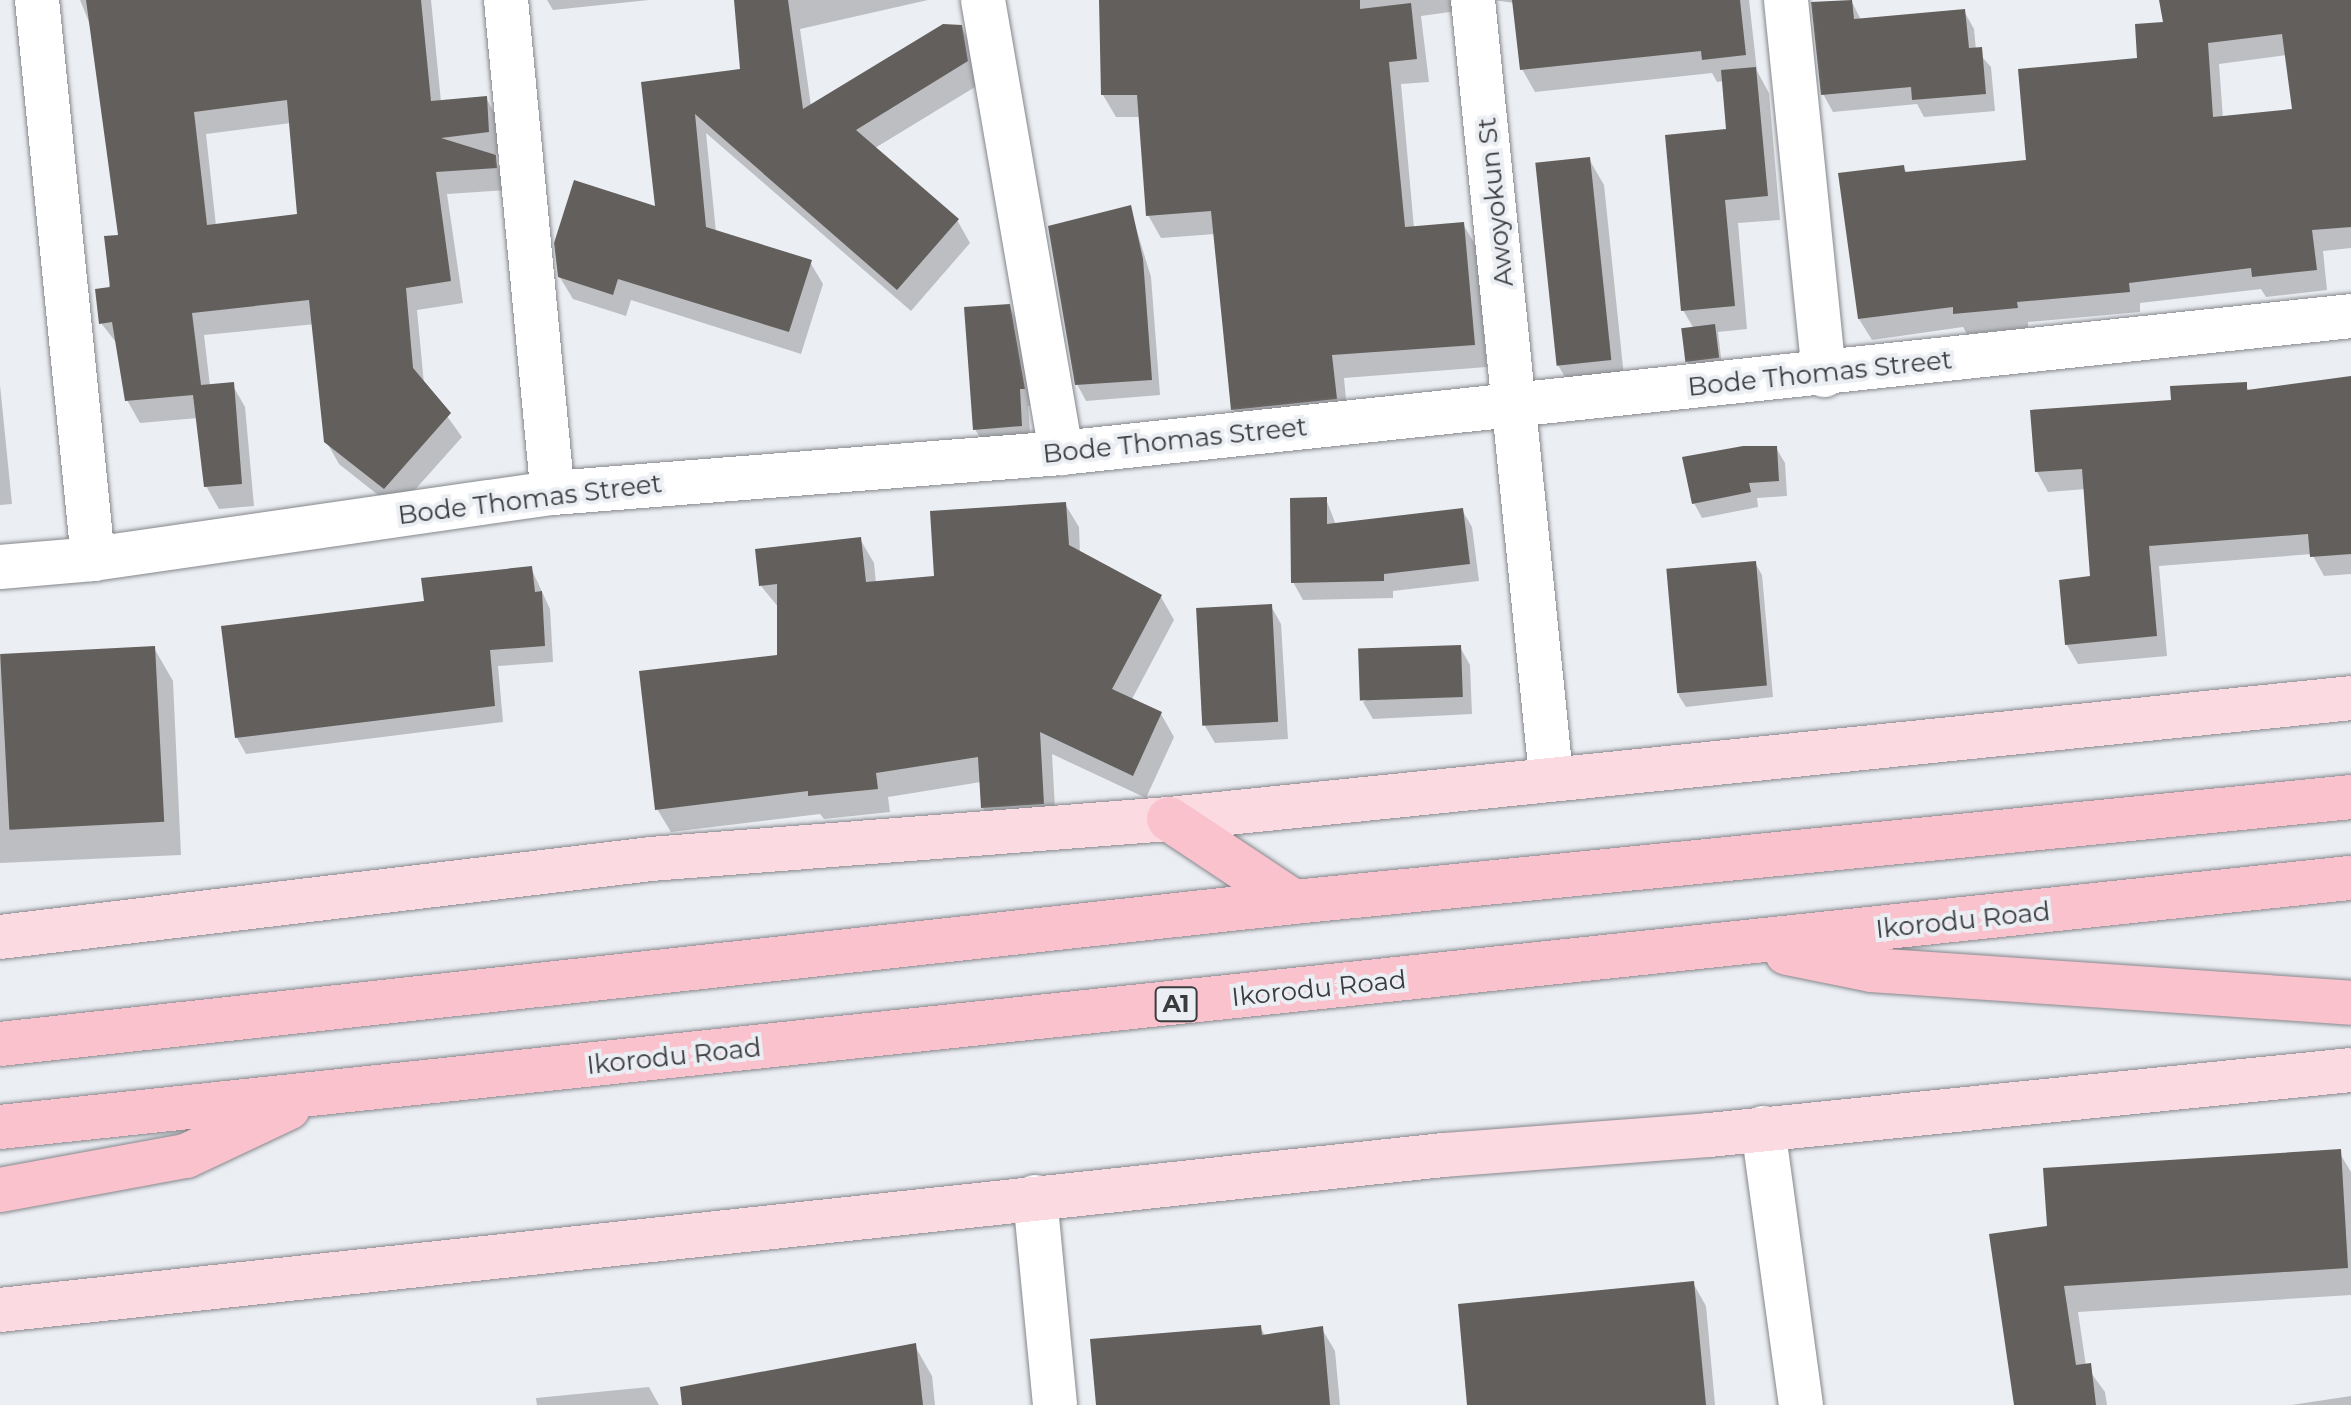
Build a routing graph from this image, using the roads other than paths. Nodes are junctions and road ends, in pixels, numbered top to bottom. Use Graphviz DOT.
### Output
graph roads {
  1 [pos="37,0"];
  2 [pos="506,0"];
  3 [pos="983,0"];
  4 [pos="1473,0"];
  5 [pos="1786,0"];
  6 [pos="2351,316"];
  7 [pos="1824,375"];
  8 [pos="1517,405"];
  9 [pos="1061,453"];
  10 [pos="553,493"];
  11 [pos="93,559"];
  12 [pos="0,567"];
  13 [pos="2351,698"];
  14 [pos="1551,776"];
  15 [pos="2351,797"];
  16 [pos="1169,819"];
  17 [pos="2351,878"];
  18 [pos="1294,902"];
  19 [pos="0,937"];
  20 [pos="1745,945"];
  21 [pos="2351,1003"];
  22 [pos="0,1044"];
  23 [pos="2351,1070"];
  24 [pos="317,1094"];
  25 [pos="0,1127"];
  26 [pos="1763,1128"];
  27 [pos="0,1190"];
  28 [pos="1035,1197"];
  29 [pos="0,1310"];
  30 [pos="1055,1405"];
  31 [pos="1801,1405"];
  1 -- 11 [label="street"];
  2 -- 10 [label="street"];
  3 -- 9 [label="street"];
  4 -- 8 [label="street, Awoyokun St"];
  5 -- 7 [label="street"];
  6 -- 7 [label="street, Bode Thomas Street"];
  7 -- 8 [label="street, Bode Thomas Street"];
  8 -- 9 [label="street, Bode Thomas Street"];
  8 -- 14 [label="street, Awoyokun St"];
  9 -- 10 [label="street, Bode Thomas Street"];
  10 -- 11 [label="street, Bode Thomas Street"];
  11 -- 12 [label="street, Bode Thomas Street"];
  13 -- 14 [label="main road"];
  14 -- 16 [label="main road"];
  15 -- 18 [label="highway"];
  16 -- 18 [label="highway"];
  16 -- 19 [label="main road"];
  17 -- 20 [label="highway, Ikorodu Road / A1"];
  18 -- 22 [label="highway"];
  20 -- 21 [label="highway"];
  20 -- 24 [label="highway, Ikorodu Road / A1"];
  23 -- 26 [label="main road"];
  24 -- 25 [label="highway, Ikorodu Road / A1"];
  24 -- 27 [label="highway"];
  26 -- 28 [label="main road"];
  26 -- 31 [label="street"];
  28 -- 29 [label="main road"];
  28 -- 30 [label="street"];
}
